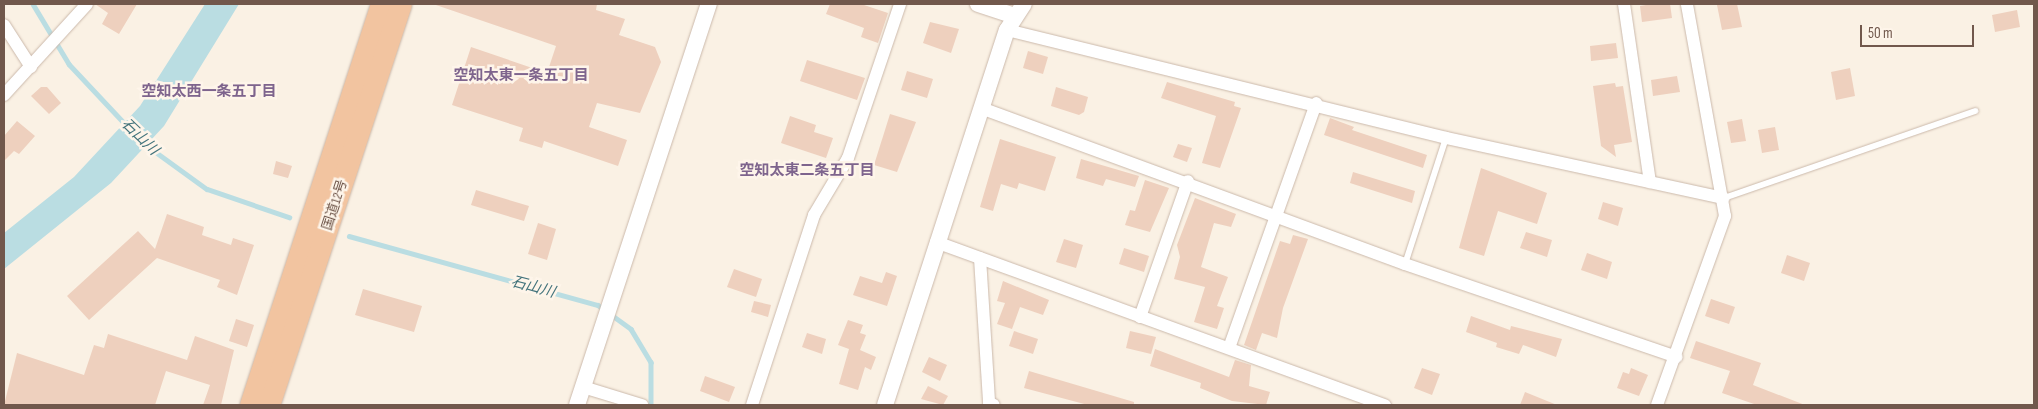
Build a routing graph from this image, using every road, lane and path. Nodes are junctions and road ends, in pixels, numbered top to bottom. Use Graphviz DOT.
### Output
graph roads {
  1 [pos="87,4"];
  2 [pos="381,4"];
  3 [pos="401,4"];
  4 [pos="709,4"];
  5 [pos="900,4"];
  6 [pos="978,4"];
  7 [pos="1024,4"];
  8 [pos="1624,4"];
  9 [pos="1687,4"];
  10 [pos="1009,23"];
  11 [pos="4,25"];
  12 [pos="31,68"];
  13 [pos="4,95"];
  14 [pos="1316,103"];
  15 [pos="981,108"];
  16 [pos="1975,110"];
  17 [pos="1446,138"];
  18 [pos="1188,181"];
  19 [pos="1650,182"];
  20 [pos="1724,198"];
  21 [pos="1277,213"];
  22 [pos="936,242"];
  23 [pos="980,258"];
  24 [pos="1405,264"];
  25 [pos="1140,317"];
  26 [pos="1229,348"];
  27 [pos="1676,357"];
  28 [pos="583,387"];
  29 [pos="250,405"];
  30 [pos="269,405"];
  31 [pos="577,405"];
  32 [pos="642,405"];
  33 [pos="752,405"];
  34 [pos="885,405"];
  35 [pos="994,405"];
  36 [pos="1385,405"];
  37 [pos="1657,405"];
  1 -- 12 [label="street"];
  2 -- 29 [label="highway, 国道12号"];
  3 -- 30 [label="highway, 国道12号"];
  4 -- 28 [label="street"];
  5 -- 33 [label="street"];
  6 -- 10 [label="street"];
  7 -- 10 [label="street"];
  8 -- 19 [label="street"];
  9 -- 20 [label="street"];
  10 -- 14 [label="street"];
  10 -- 15 [label="street"];
  11 -- 12 [label="street"];
  12 -- 13 [label="street"];
  14 -- 17 [label="street"];
  14 -- 21 [label="street"];
  15 -- 18 [label="street"];
  15 -- 22 [label="street"];
  16 -- 20 [label="lane"];
  17 -- 19 [label="street"];
  17 -- 24 [label="lane"];
  18 -- 21 [label="street"];
  18 -- 25 [label="street"];
  19 -- 20 [label="street"];
  20 -- 27 [label="street"];
  21 -- 24 [label="street"];
  21 -- 26 [label="street"];
  22 -- 23 [label="street"];
  22 -- 34 [label="street"];
  23 -- 25 [label="street"];
  23 -- 35 [label="street"];
  24 -- 27 [label="street"];
  25 -- 26 [label="street"];
  26 -- 36 [label="street"];
  27 -- 37 [label="street"];
  28 -- 31 [label="street"];
  28 -- 32 [label="street"];
}
